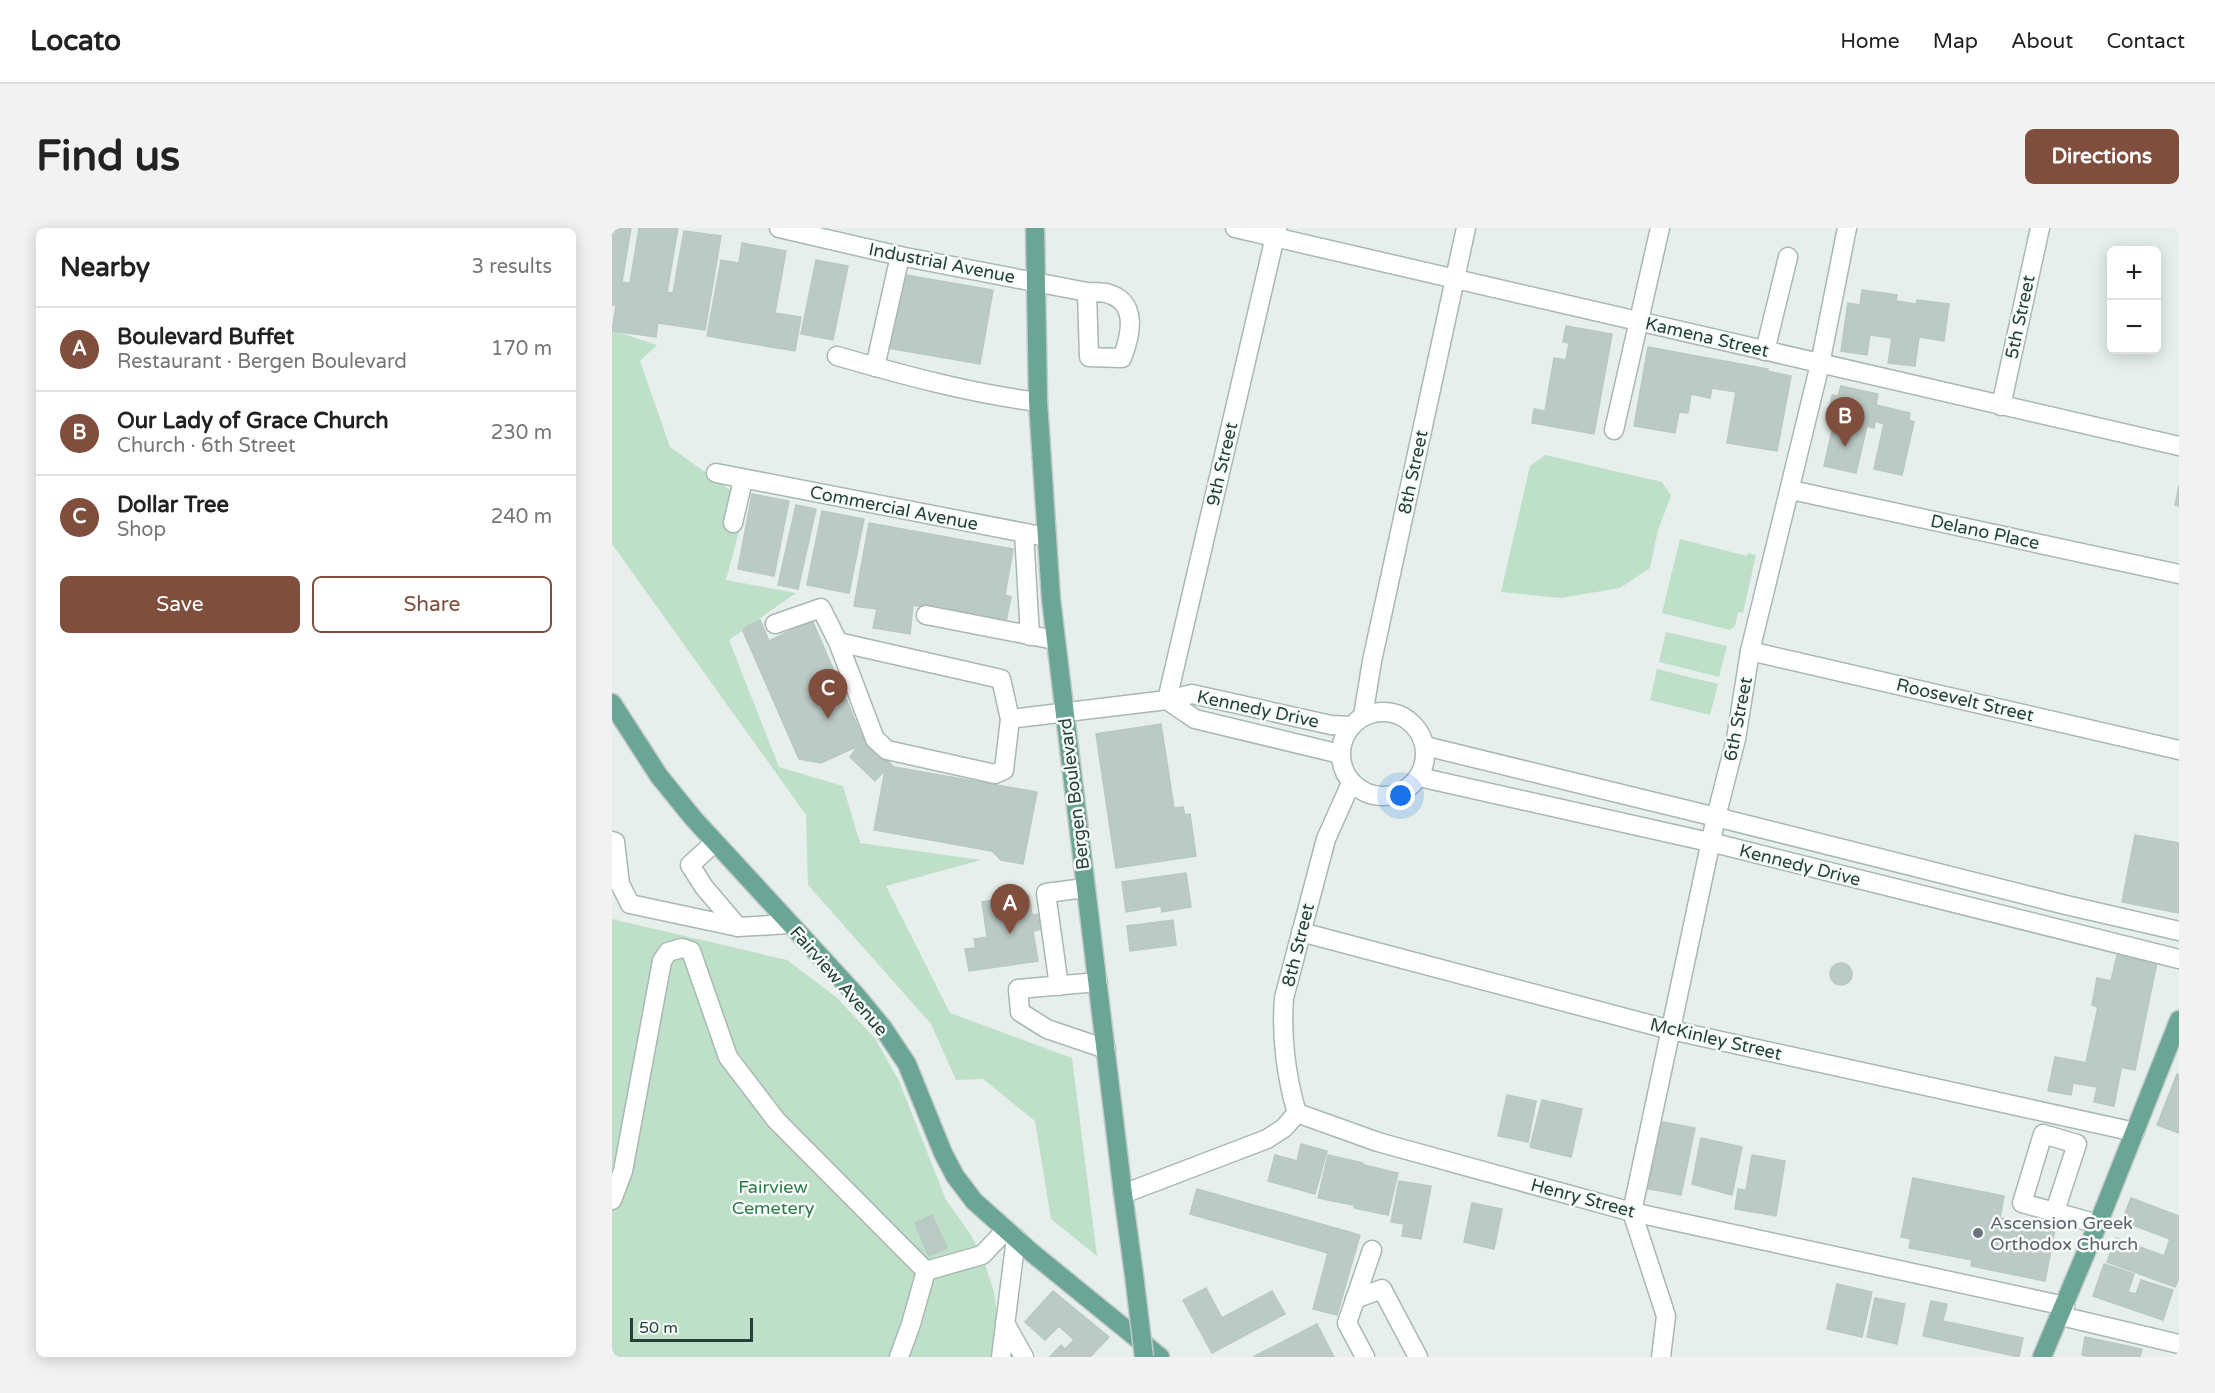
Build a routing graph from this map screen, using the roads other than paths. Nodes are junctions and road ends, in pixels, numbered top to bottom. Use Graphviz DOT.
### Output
graph roads {
  1 [pos="779,228"];
  2 [pos="1035,228"];
  3 [pos="1235,228"];
  4 [pos="1466,228"];
  5 [pos="1660,228"];
  6 [pos="1847,228"];
  7 [pos="2040,228"];
  8 [pos="1276,232"];
  9 [pos="900,256"];
  10 [pos="1788,258"];
  11 [pos="1455,279"];
  12 [pos="1036,281"];
  13 [pos="1087,292"];
  14 [pos="1639,321"];
  15 [pos="1765,351"];
  16 [pos="837,356"];
  17 [pos="1820,364"];
  18 [pos="875,367"];
  19 [pos="1038,402"];
  20 [pos="2001,406"];
  21 [pos="1614,430"];
  22 [pos="2179,446"];
  23 [pos="716,473"];
  24 [pos="743,480"];
  25 [pos="1791,490"];
  26 [pos="733,523"];
  27 [pos="1024,533"];
  28 [pos="1046,537"];
  29 [pos="2179,574"];
  30 [pos="926,615"];
  31 [pos="776,624"];
  32 [pos="1030,636"];
  33 [pos="1055,640"];
  34 [pos="838,642"];
  35 [pos="1750,651"];
  36 [pos="1167,700"];
  37 [pos="612,703"];
  38 [pos="1064,711"];
  39 [pos="1010,719"];
  40 [pos="1357,721"];
  41 [pos="1425,746"];
  42 [pos="2179,750"];
  43 [pos="1340,754"];
  44 [pos="1419,777"];
  45 [pos="1351,783"];
  46 [pos="1716,817"];
  47 [pos="612,841"];
  48 [pos="714,843"];
  49 [pos="1712,843"];
  50 [pos="1858,853"];
  51 [pos="1852,878"];
  52 [pos="1964,879"];
  53 [pos="1085,888"];
  54 [pos="618,891"];
  55 [pos="1960,904"];
  56 [pos="2079,908"];
  57 [pos="790,924"];
  58 [pos="738,927"];
  59 [pos="2179,931"];
  60 [pos="1301,932"];
  61 [pos="2074,933"];
  62 [pos="2179,959"];
  63 [pos="1098,982"];
  64 [pos="1059,986"];
  65 [pos="2179,1020"];
  66 [pos="1671,1030"];
  67 [pos="1106,1049"];
  68 [pos="1297,1113"];
  69 [pos="2135,1132"];
  70 [pos="1123,1194"];
  71 [pos="612,1200"];
  72 [pos="2055,1211"];
  73 [pos="1632,1212"];
  74 [pos="2098,1224"];
  75 [pos="1011,1234"];
  76 [pos="1372,1250"];
  77 [pos="926,1271"];
  78 [pos="1355,1299"];
  79 [pos="2063,1311"];
  80 [pos="1005,1323"];
  81 [pos="2179,1344"];
  82 [pos="899,1357"];
  83 [pos="1001,1357"];
  84 [pos="1024,1357"];
  85 [pos="1144,1357"];
  86 [pos="1160,1357"];
  87 [pos="1365,1357"];
  88 [pos="1418,1357"];
  89 [pos="1661,1357"];
  90 [pos="2042,1357"];
  1 -- 9 [label="street, Industrial Avenue"];
  2 -- 12 [label="main road, Bergen Boulevard"];
  3 -- 8 [label="street, Kamena Street"];
  4 -- 11 [label="street, 8th Street"];
  5 -- 14 [label="street"];
  6 -- 17 [label="street, 6th Street"];
  7 -- 20 [label="street, 5th Street"];
  8 -- 11 [label="street, Kamena Street"];
  8 -- 36 [label="street, 9th Street"];
  9 -- 12 [label="street, Industrial Avenue"];
  9 -- 18 [label="street"];
  10 -- 15 [label="street"];
  11 -- 14 [label="street, Kamena Street"];
  11 -- 40 [label="street, 8th Street"];
  12 -- 13 [label="street, Industrial Avenue"];
  12 -- 19 [label="main road, Bergen Boulevard"];
  14 -- 15 [label="street, Kamena Street"];
  14 -- 21 [label="street"];
  15 -- 17 [label="street, Kamena Street"];
  16 -- 18 [label="street"];
  17 -- 20 [label="street, Kamena Street"];
  17 -- 25 [label="street, 6th Street"];
  18 -- 19 [label="street"];
  19 -- 28 [label="main road, Bergen Boulevard"];
  20 -- 22 [label="street, Kamena Street"];
  23 -- 24 [label="street, Commercial Avenue"];
  24 -- 26 [label="street"];
  24 -- 27 [label="street, Commercial Avenue"];
  25 -- 29 [label="street, Delano Place"];
  25 -- 35 [label="street, 6th Street"];
  27 -- 28 [label="street, Commercial Avenue"];
  27 -- 32 [label="street"];
  28 -- 33 [label="main road, Bergen Boulevard"];
  30 -- 32 [label="street"];
  31 -- 34 [label="street"];
  32 -- 33 [label="street"];
  33 -- 38 [label="main road, Bergen Boulevard"];
  34 -- 39 [label="street"];
  34 -- 39 [label="street"];
  35 -- 42 [label="street, Roosevelt Street"];
  35 -- 46 [label="street, 6th Street"];
  36 -- 38 [label="street, Kennedy Drive"];
  36 -- 40 [label="street, Kennedy Drive"];
  36 -- 43 [label="street, Kennedy Drive"];
  37 -- 48 [label="main road, Fairview Avenue"];
  38 -- 39 [label="street, Kennedy Drive"];
  38 -- 53 [label="main road, Bergen Boulevard"];
  40 -- 41 [label="street"];
  40 -- 43 [label="street"];
  41 -- 44 [label="street"];
  41 -- 46 [label="street, Kennedy Drive"];
  43 -- 45 [label="street"];
  44 -- 45 [label="street"];
  44 -- 49 [label="street, Kennedy Drive"];
  45 -- 60 [label="street, 8th Street"];
  46 -- 49 [label="street, 6th Street"];
  46 -- 50 [label="street, Kennedy Drive"];
  47 -- 54 [label="street"];
  48 -- 57 [label="main road, Fairview Avenue"];
  48 -- 58 [label="street"];
  49 -- 51 [label="street, Kennedy Drive"];
  49 -- 66 [label="street, 6th Street"];
  50 -- 51 [label="street"];
  50 -- 52 [label="street, Kennedy Drive"];
  51 -- 55 [label="street, Kennedy Drive"];
  52 -- 55 [label="street"];
  52 -- 56 [label="street, Kennedy Drive"];
  53 -- 63 [label="main road, Bergen Boulevard"];
  53 -- 64 [label="street"];
  54 -- 58 [label="street"];
  55 -- 61 [label="street, Kennedy Drive"];
  56 -- 59 [label="street, Kennedy Drive"];
  56 -- 61 [label="street"];
  57 -- 58 [label="street"];
  57 -- 75 [label="main road, Fairview Avenue"];
  60 -- 66 [label="street, McKinley Street"];
  60 -- 68 [label="street, 8th Street"];
  61 -- 62 [label="street, Kennedy Drive"];
  63 -- 64 [label="street"];
  63 -- 67 [label="main road, Bergen Boulevard"];
  64 -- 67 [label="street"];
  65 -- 69 [label="main road"];
  66 -- 69 [label="street, McKinley Street"];
  66 -- 73 [label="street, 6th Street"];
  67 -- 70 [label="main road, Bergen Boulevard"];
  68 -- 70 [label="street"];
  68 -- 73 [label="street, Henry Street"];
  69 -- 74 [label="main road"];
  70 -- 85 [label="main road, Bergen Boulevard, bridge"];
  71 -- 77 [label="street"];
  72 -- 74 [label="street"];
  73 -- 79 [label="street, Henry Street"];
  73 -- 89 [label="street"];
  74 -- 79 [label="main road"];
  75 -- 77 [label="street"];
  75 -- 80 [label="street"];
  75 -- 86 [label="main road, Fairview Avenue"];
  76 -- 78 [label="street"];
  77 -- 82 [label="street"];
  78 -- 87 [label="street"];
  78 -- 88 [label="street"];
  79 -- 81 [label="street, Henry Street"];
  79 -- 90 [label="main road"];
  80 -- 83 [label="street"];
  80 -- 84 [label="street"];
}
